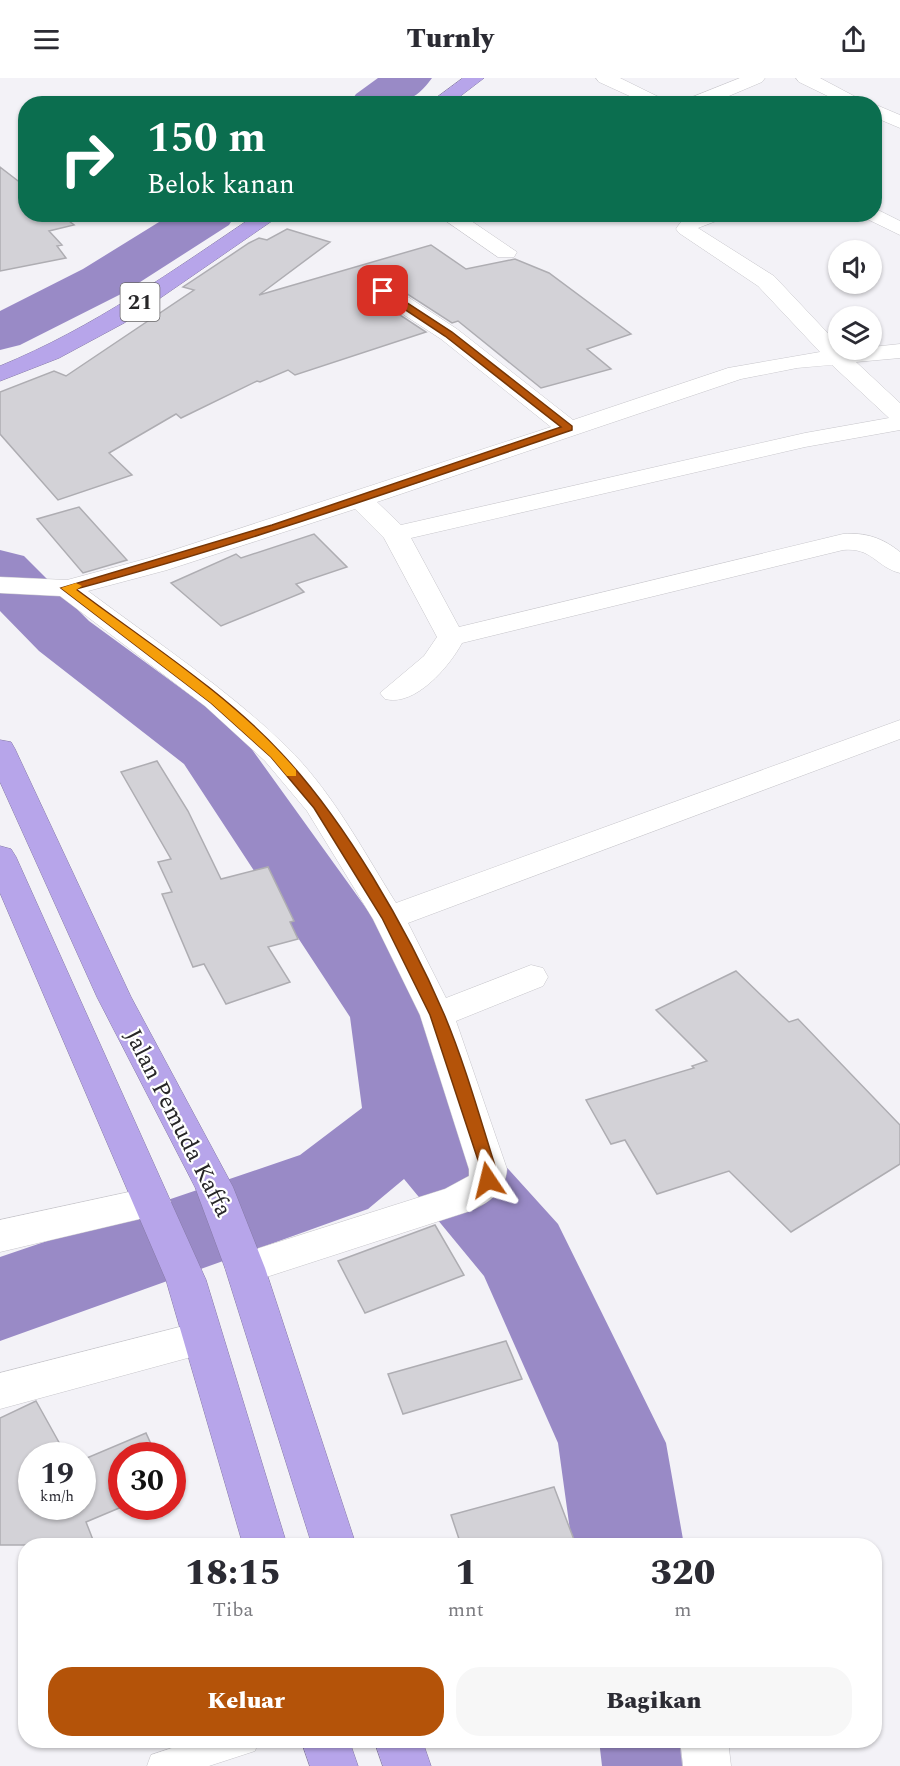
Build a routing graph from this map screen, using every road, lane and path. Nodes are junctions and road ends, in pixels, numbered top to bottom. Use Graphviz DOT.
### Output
graph roads {
  1 [pos="475,78"];
  2 [pos="605,78"];
  3 [pos="756,78"];
  4 [pos="805,78"];
  5 [pos="449,96"];
  6 [pos="646,96"];
  7 [pos="712,96"];
  8 [pos="843,96"];
  9 [pos="882,114"];
  10 [pos="900,122"];
  11 [pos="882,219"];
  12 [pos="260,222"];
  13 [pos="459,222"];
  14 [pos="692,222"];
  15 [pos="900,229"];
  16 [pos="506,252"];
  17 [pos="383,291"];
  18 [pos="828,344"];
  19 [pos="900,351"];
  20 [pos="882,352"];
  21 [pos="828,357"];
  22 [pos="843,360"];
  23 [pos="0,374"];
  24 [pos="900,415"];
  25 [pos="900,423"];
  26 [pos="568,428"];
  27 [pos="360,499"];
  28 [pos="395,534"];
  29 [pos="900,565"];
  30 [pos="0,585"];
  31 [pos="58,588"];
  32 [pos="451,638"];
  33 [pos="395,693"];
  34 [pos="900,729"];
  35 [pos="0,749"];
  36 [pos="0,856"];
  37 [pos="389,918"];
  38 [pos="531,978"];
  39 [pos="114,997"];
  40 [pos="67,1010"];
  41 [pos="437,1015"];
  42 [pos="157,1210"];
  43 [pos="0,1236"];
  44 [pos="243,1262"];
  45 [pos="202,1338"];
  46 [pos="0,1391"];
  47 [pos="263,1538"];
  48 [pos="332,1538"];
  49 [pos="219,1748"];
  50 [pos="328,1748"];
  51 [pos="401,1748"];
  52 [pos="705,1748"];
  53 [pos="162,1766"];
  54 [pos="334,1766"];
  55 [pos="407,1766"];
  56 [pos="707,1766"];
  1 -- 5 [label="highway"];
  2 -- 6 [label="street"];
  3 -- 7 [label="street"];
  4 -- 8 [label="street"];
  9 -- 10 [label="street"];
  11 -- 15 [label="street"];
  12 -- 23 [label="highway, 21"];
  13 -- 16 [label="street"];
  14 -- 18 [label="street"];
  17 -- 26 [label="street"];
  19 -- 20 [label="street"];
  21 -- 26 [label="street"];
  22 -- 24 [label="street"];
  25 -- 28 [label="street"];
  26 -- 27 [label="street"];
  27 -- 28 [label="street"];
  27 -- 31 [label="street"];
  28 -- 32 [label="street"];
  29 -- 32 [label="street"];
  30 -- 31 [label="street"];
  31 -- 37 [label="street"];
  32 -- 33 [label="street"];
  34 -- 37 [label="street"];
  35 -- 39 [label="highway, Jalan Pemuda Kaffa"];
  36 -- 40 [label="highway, Jalan Pemuda Kaffa"];
  37 -- 41 [label="street"];
  38 -- 41 [label="street"];
  39 -- 40 [label="highway"];
  39 -- 44 [label="highway, Jalan Pemuda Kaffa"];
  40 -- 42 [label="highway, Jalan Pemuda Kaffa"];
  41 -- 44 [label="street"];
  42 -- 43 [label="street"];
  42 -- 45 [label="highway, Jalan Pemuda Kaffa"];
  44 -- 48 [label="highway, Jalan Pemuda Kaffa"];
  45 -- 46 [label="street"];
  45 -- 47 [label="highway, Jalan Pemuda Kaffa"];
  49 -- 53 [label="lane"];
  50 -- 54 [label="highway"];
  51 -- 55 [label="highway"];
  52 -- 56 [label="street"];
}
